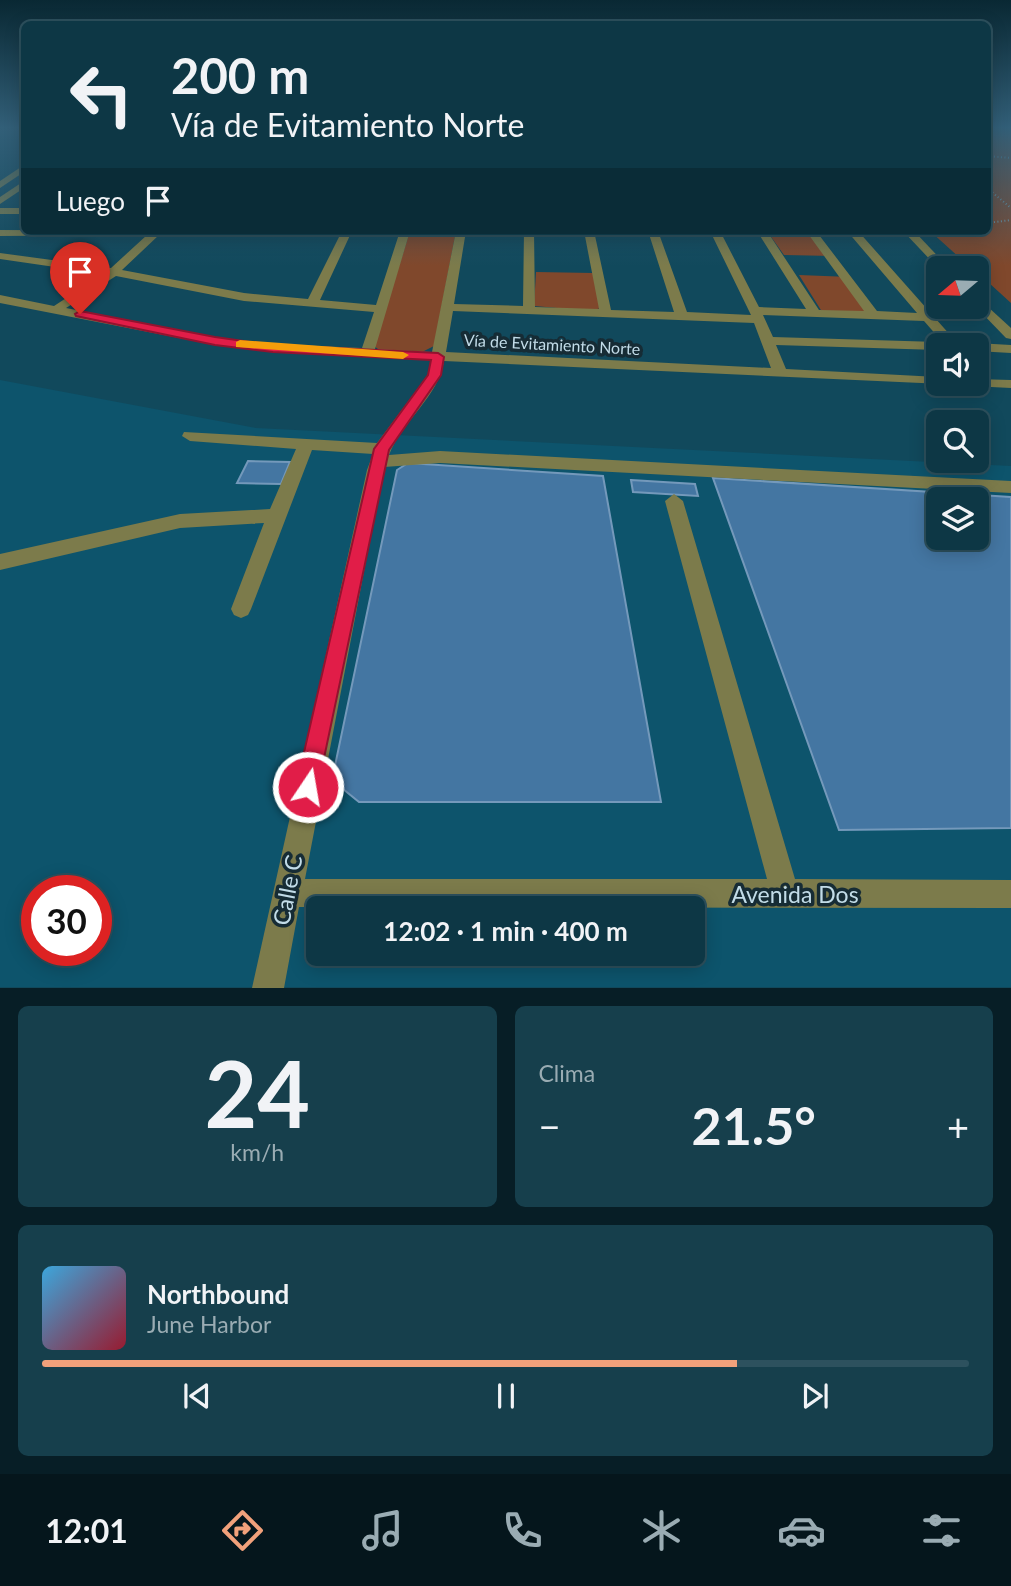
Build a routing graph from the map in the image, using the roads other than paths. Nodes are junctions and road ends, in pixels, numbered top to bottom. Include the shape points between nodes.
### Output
1 (18, 173) edge
2 (0, 185) edge
3 (21, 186) edge
4 (0, 201) edge
5 (0, 211) edge
6 (21, 211) edge
7 (0, 233) edge
8 (21, 233) edge
9 (152, 235) edge
10 (345, 235) edge
11 (404, 235) edge
12 (460, 235) edge
13 (529, 235) edge
14 (590, 235) edge
15 (654, 235) edge
16 (717, 235) edge
17 (765, 235) edge
18 (814, 235) edge
19 (856, 235) edge
20 (912, 235) edge
21 (0, 256) edge
22 (932, 256) edge
23 (114, 272) junction
24 (0, 299) edge
25 (312, 304) junction
26 (448, 307) junction
27 (57, 309) junction
28 (381, 309) junction
29 (529, 311) junction
30 (815, 313) junction
31 (989, 313) edge
32 (606, 314) junction
33 (756, 315) junction
34 (873, 315) junction
35 (926, 315) edge
36 (682, 317) junction
37 (926, 317) edge
38 (930, 319) edge
39 (942, 333) edge
40 (1011, 335) edge
41 (768, 341) junction
42 (926, 346) edge
43 (989, 348) edge
44 (1011, 349) edge
45 (367, 354) junction
46 (438, 357) junction
47 (780, 373) junction
48 (926, 380) edge
49 (989, 383) edge
50 (1011, 384) edge
51 (190, 436) dead end
52 (306, 443) junction
53 (380, 455) junction
54 (1011, 487) edge
55 (674, 501) dead end
56 (275, 516) junction
57 (0, 562) edge
58 (241, 610) dead end
59 (286, 893) junction
60 (785, 894) junction
61 (1011, 894) edge
62 (268, 988) edge

1 - 2 street
3 - 4 street
5 - 6 street
7 - 8 street
9 - 23 street
10 - 25 street
11 - 28 street
12 - 26 street, Calle C
13 - 29 street
14 - 32 street
15 - 36 street
16 - 33 street
17 - 30 street
18 - 34 street
19 - 35 street
20 - 22 street
21 - 23 street
23 - 25 street via 208,291
23 - 27 street
24 - 27 street, Vía de Evitamiento Norte
25 - 28 street
26 - 29 street
26 - 46 street, Calle C
27 - 45 street, Vía de Evitamiento Norte via 215,341
28 - 45 street
29 - 32 street
30 - 33 street
30 - 34 street
31 - 40 street
32 - 36 street
33 - 36 street
33 - 41 street
34 - 37 street
38 - 39 street
41 - 42 street
41 - 47 street
43 - 44 street
45 - 46 street, Vía de Evitamiento Norte
46 - 47 street, Vía de Evitamiento Norte
46 - 53 street, Calle C via 435,375
47 - 48 street, Vía de Evitamiento Norte
49 - 50 street
51 - 52 street
52 - 53 street
52 - 56 street
53 - 54 street
53 - 59 street, Calle C
55 - 60 street
56 - 57 street via 180,520
56 - 58 street
59 - 60 street, Avenida Dos
59 - 62 street, Calle C
60 - 61 street, Avenida Dos

